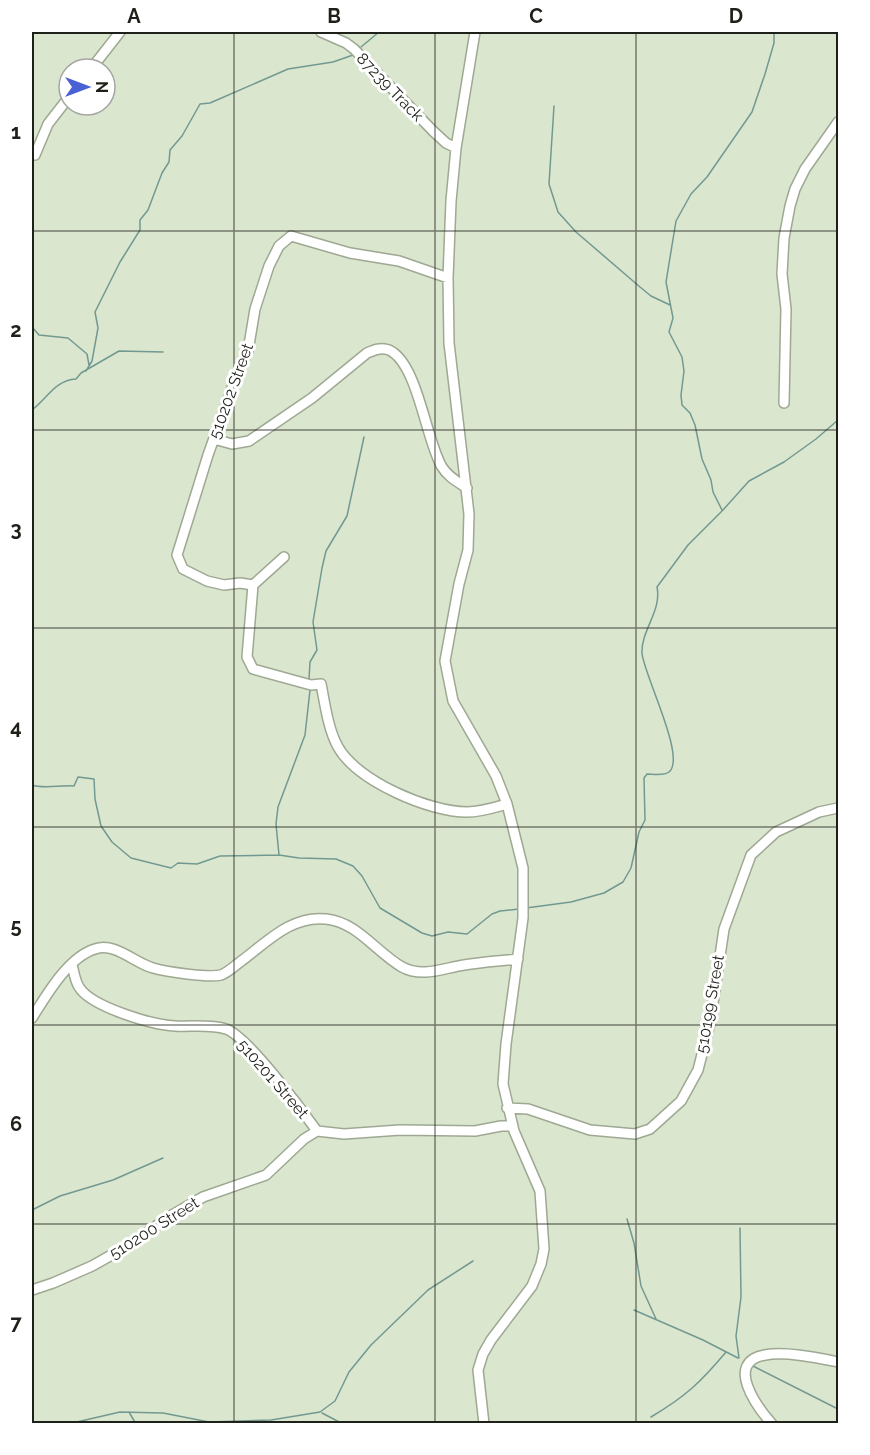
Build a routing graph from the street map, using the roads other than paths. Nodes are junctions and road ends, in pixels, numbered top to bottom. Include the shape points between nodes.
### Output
1 (120, 32) edge
2 (321, 32) edge
3 (475, 32) edge
4 (100, 57) edge
5 (57, 112) edge
6 (838, 122) edge
7 (456, 148) junction
8 (34, 155) dead end
9 (448, 278) junction
10 (784, 403) dead end
11 (214, 439) junction
12 (467, 488) junction
13 (284, 557) dead end
14 (253, 585) junction
15 (507, 804) junction
16 (838, 808) edge
17 (518, 959) junction
18 (72, 965) junction
19 (32, 1018) edge
20 (507, 1108) junction
21 (513, 1126) junction
22 (317, 1131) junction
23 (32, 1290) edge
24 (838, 1362) edge
25 (484, 1424) edge
26 (772, 1424) edge

1 - 4 street
2 - 7 street, 87239 Track via 346,43 433,131
3 - 7 street
5 - 8 street
6 - 10 street via 805,169 789,206 782,274 786,309
7 - 9 street
9 - 11 street, 510202 Street via 399,261 350,253 291,236 279,246 269,266 255,309 248,351
9 - 12 street via 449,343
11 - 12 street via 231,444 249,441 312,398 367,353 386,349 404,366 413,384 436,457 444,470
11 - 14 street, 510202 Street via 177,555 183,568 207,581
12 - 15 street via 468,550 445,661 453,701 496,776
13 - 14 street
14 - 15 street via 247,657 253,669 311,685 321,684 338,747 357,767 409,799 442,808 488,811
15 - 17 street via 523,868
16 - 20 street, 510199 Street via 819,812 776,832 751,855 724,929 710,1023 698,1070 681,1101 650,1129 635,1134 590,1130 528,1109
17 - 18 street via 418,972 403,967 343,924 306,918 290,925 221,975 152,968 110,948 95,949
17 - 20 street via 503,1084
18 - 19 street via 59,975
18 - 22 street, 510201 Street via 79,988 89,997 141,1021 227,1029 282,1085
20 - 21 street
21 - 22 street via 475,1131
21 - 25 street via 540,1191 544,1249 532,1286 483,1354 478,1370
22 - 23 street, 510200 Street via 266,1175 203,1197 92,1266
24 - 26 street via 783,1355 750,1360 745,1380

